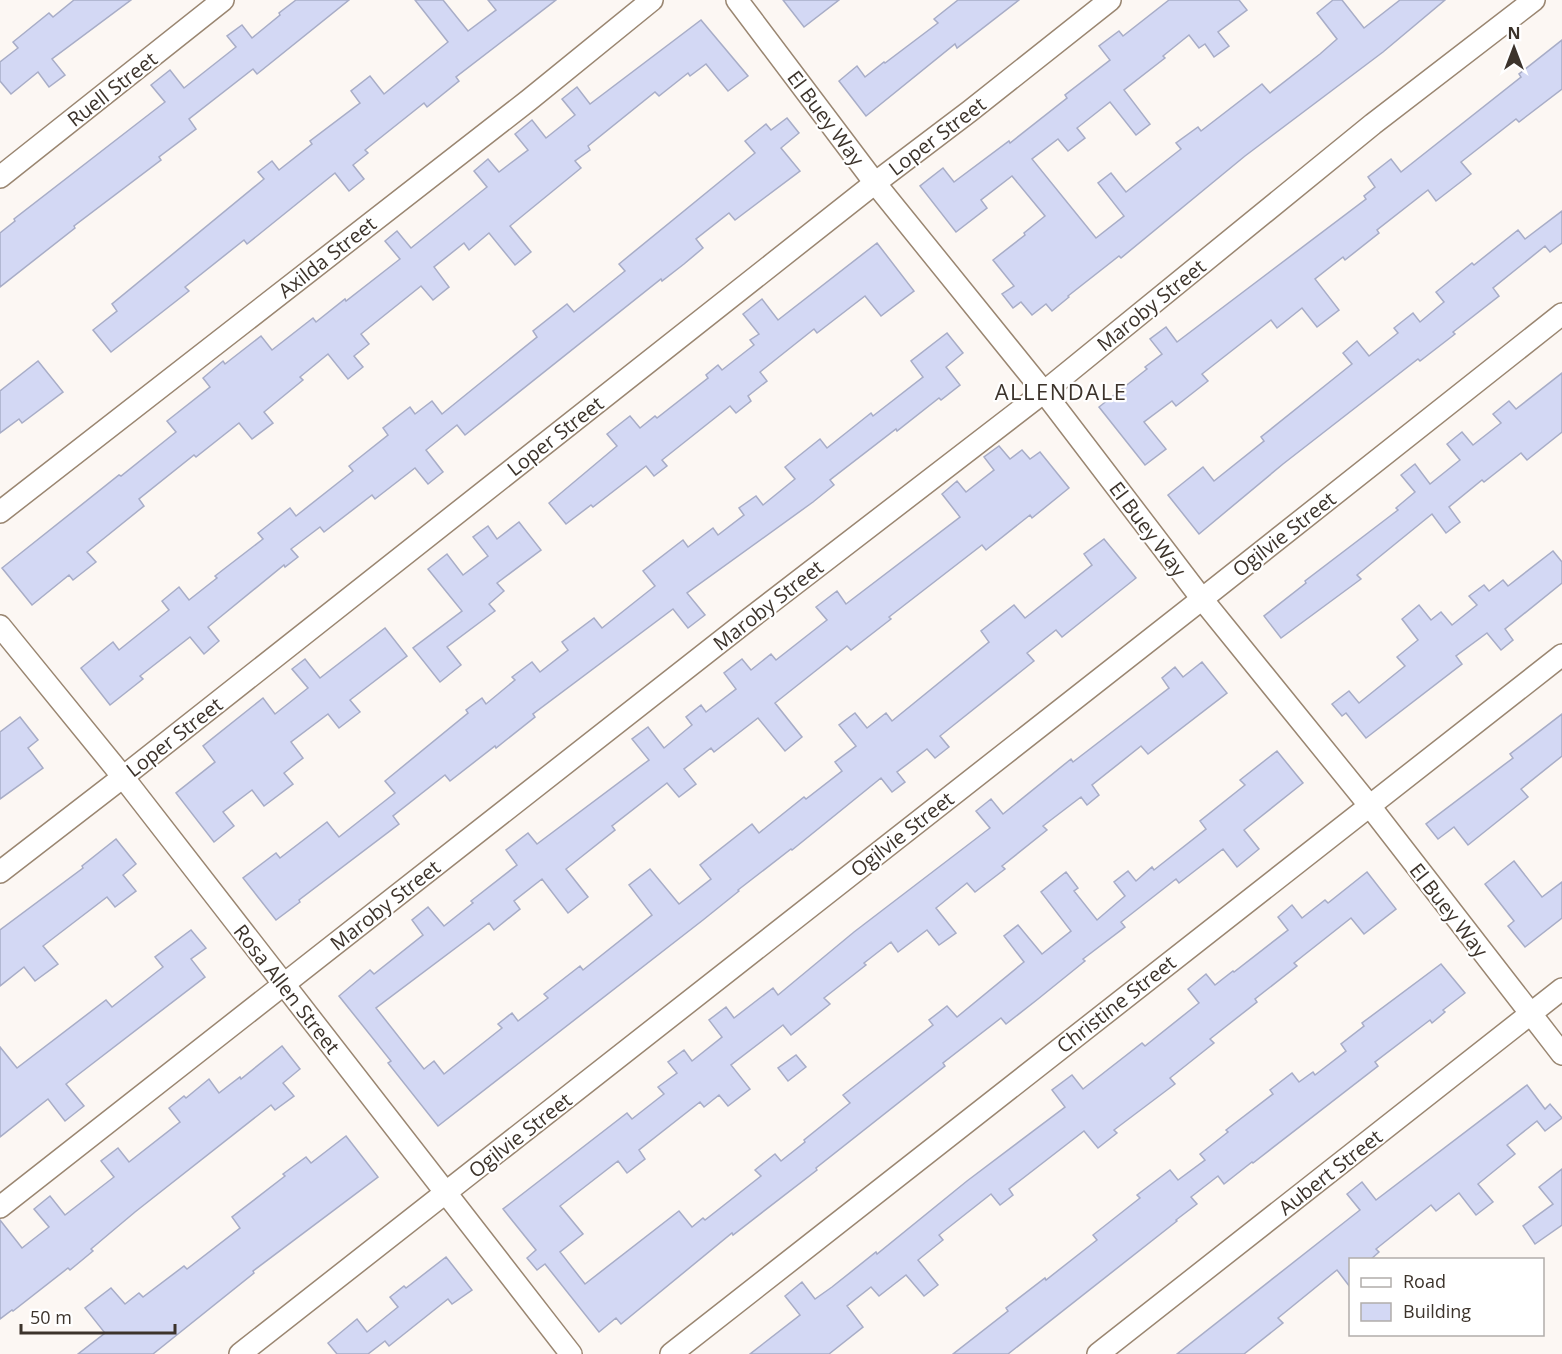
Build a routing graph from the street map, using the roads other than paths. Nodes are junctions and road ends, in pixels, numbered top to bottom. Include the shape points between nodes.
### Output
1 (223, 0) edge
2 (651, 0) edge
3 (737, 0) edge
4 (1110, 0) edge
5 (1534, 0) edge
6 (0, 177) edge
7 (875, 183) junction
8 (1562, 314) edge
9 (1044, 392) junction
10 (0, 512) edge
11 (1202, 599) junction
12 (0, 626) edge
13 (1562, 655) edge
14 (123, 777) junction
15 (1369, 805) junction
16 (0, 873) edge
17 (283, 985) junction
18 (1562, 989) edge
19 (1530, 1014) junction
20 (1562, 1054) edge
21 (447, 1192) junction
22 (0, 1207) edge
23 (240, 1354) edge
24 (571, 1354) edge
25 (671, 1354) edge
26 (1098, 1354) edge

1 - 6 street, Ruell Street
2 - 10 street, Axilda Street via 529,100
3 - 7 street, El Buey Way
4 - 7 street, Loper Street
5 - 9 street, Maroby Street via 1373,124
7 - 9 street, El Buey Way
7 - 14 street, Loper Street
8 - 11 street, Ogilvie Street
9 - 11 street, El Buey Way
9 - 17 street, Maroby Street
11 - 15 street, El Buey Way
11 - 21 street, Ogilvie Street
12 - 14 street, Rosa Allen Street
13 - 15 street, Christine Street
14 - 16 street, Loper Street
14 - 17 street, Rosa Allen Street
15 - 19 street, El Buey Way
15 - 25 street, Christine Street
17 - 21 street, Rosa Allen Street
17 - 22 street, Maroby Street
18 - 19 street, Aubert Street
19 - 20 street, El Buey Way
19 - 26 street, Aubert Street
21 - 23 street, Ogilvie Street
21 - 24 street, Rosa Allen Street

